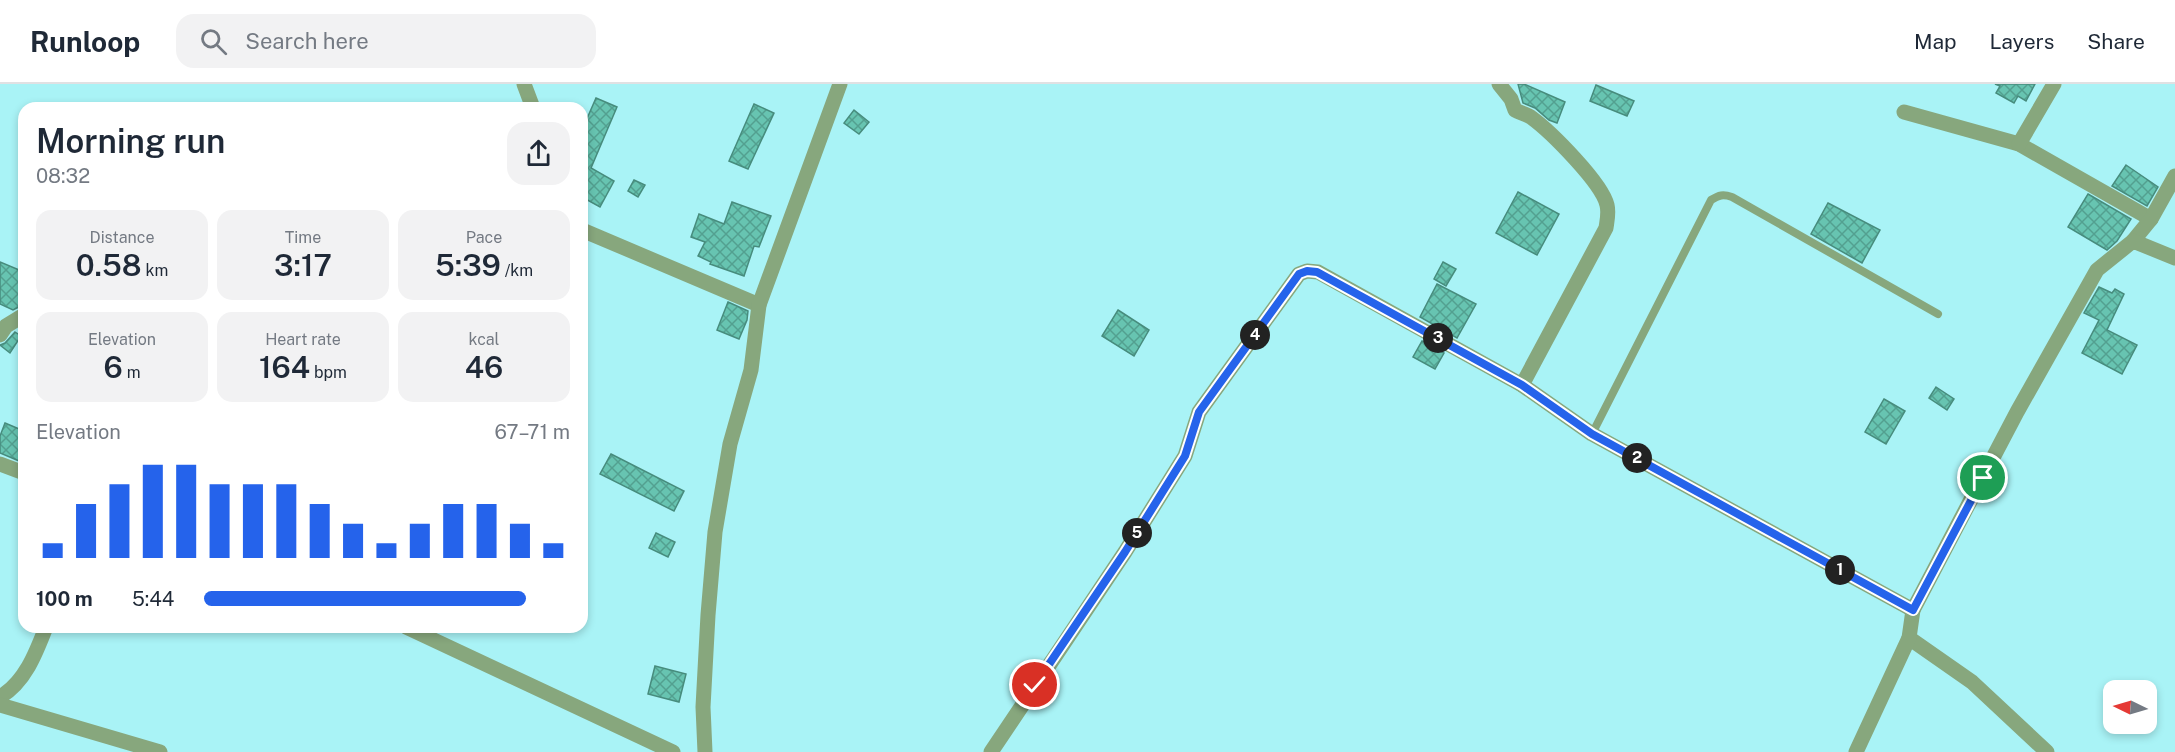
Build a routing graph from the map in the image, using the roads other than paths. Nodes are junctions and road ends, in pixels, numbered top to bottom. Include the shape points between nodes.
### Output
1 (524, 84) edge
2 (840, 84) edge
3 (1499, 84) edge
4 (2054, 84) edge
5 (531, 102) edge
6 (1904, 112) dead end
7 (2019, 144) junction
8 (2175, 176) edge
9 (2151, 219) junction
10 (588, 233) edge
11 (2133, 241) junction
12 (2175, 258) edge
13 (759, 305) junction
14 (1938, 314) dead end
15 (18, 319) edge
16 (0, 335) edge
17 (1522, 385) junction
18 (1592, 434) junction
19 (0, 464) edge
20 (18, 471) edge
21 (1913, 610) junction
22 (44, 633) edge
23 (419, 633) edge
24 (1910, 638) junction
25 (0, 697) edge
26 (0, 705) edge
27 (160, 752) edge
28 (674, 752) edge
29 (705, 752) edge
30 (990, 752) edge
31 (1856, 752) edge
32 (2046, 752) edge

1 - 5 street
2 - 13 street
3 - 17 street via 1515,110 1531,117 1599,188 1608,215 1606,228
4 - 7 street
6 - 7 street
7 - 9 street
8 - 9 street
9 - 11 street
10 - 13 street
11 - 12 street
11 - 21 street via 2097,270
13 - 29 street via 751,370 730,444 715,532 703,707
14 - 18 lane via 1732,197 1718,195 1711,200
15 - 16 street
17 - 18 street
17 - 30 street via 1317,272 1299,274 1199,412 1185,456
18 - 21 street
19 - 20 street
21 - 24 street
22 - 25 street via 22,678
23 - 28 street
24 - 31 street
24 - 32 street via 1979,688
26 - 27 street

